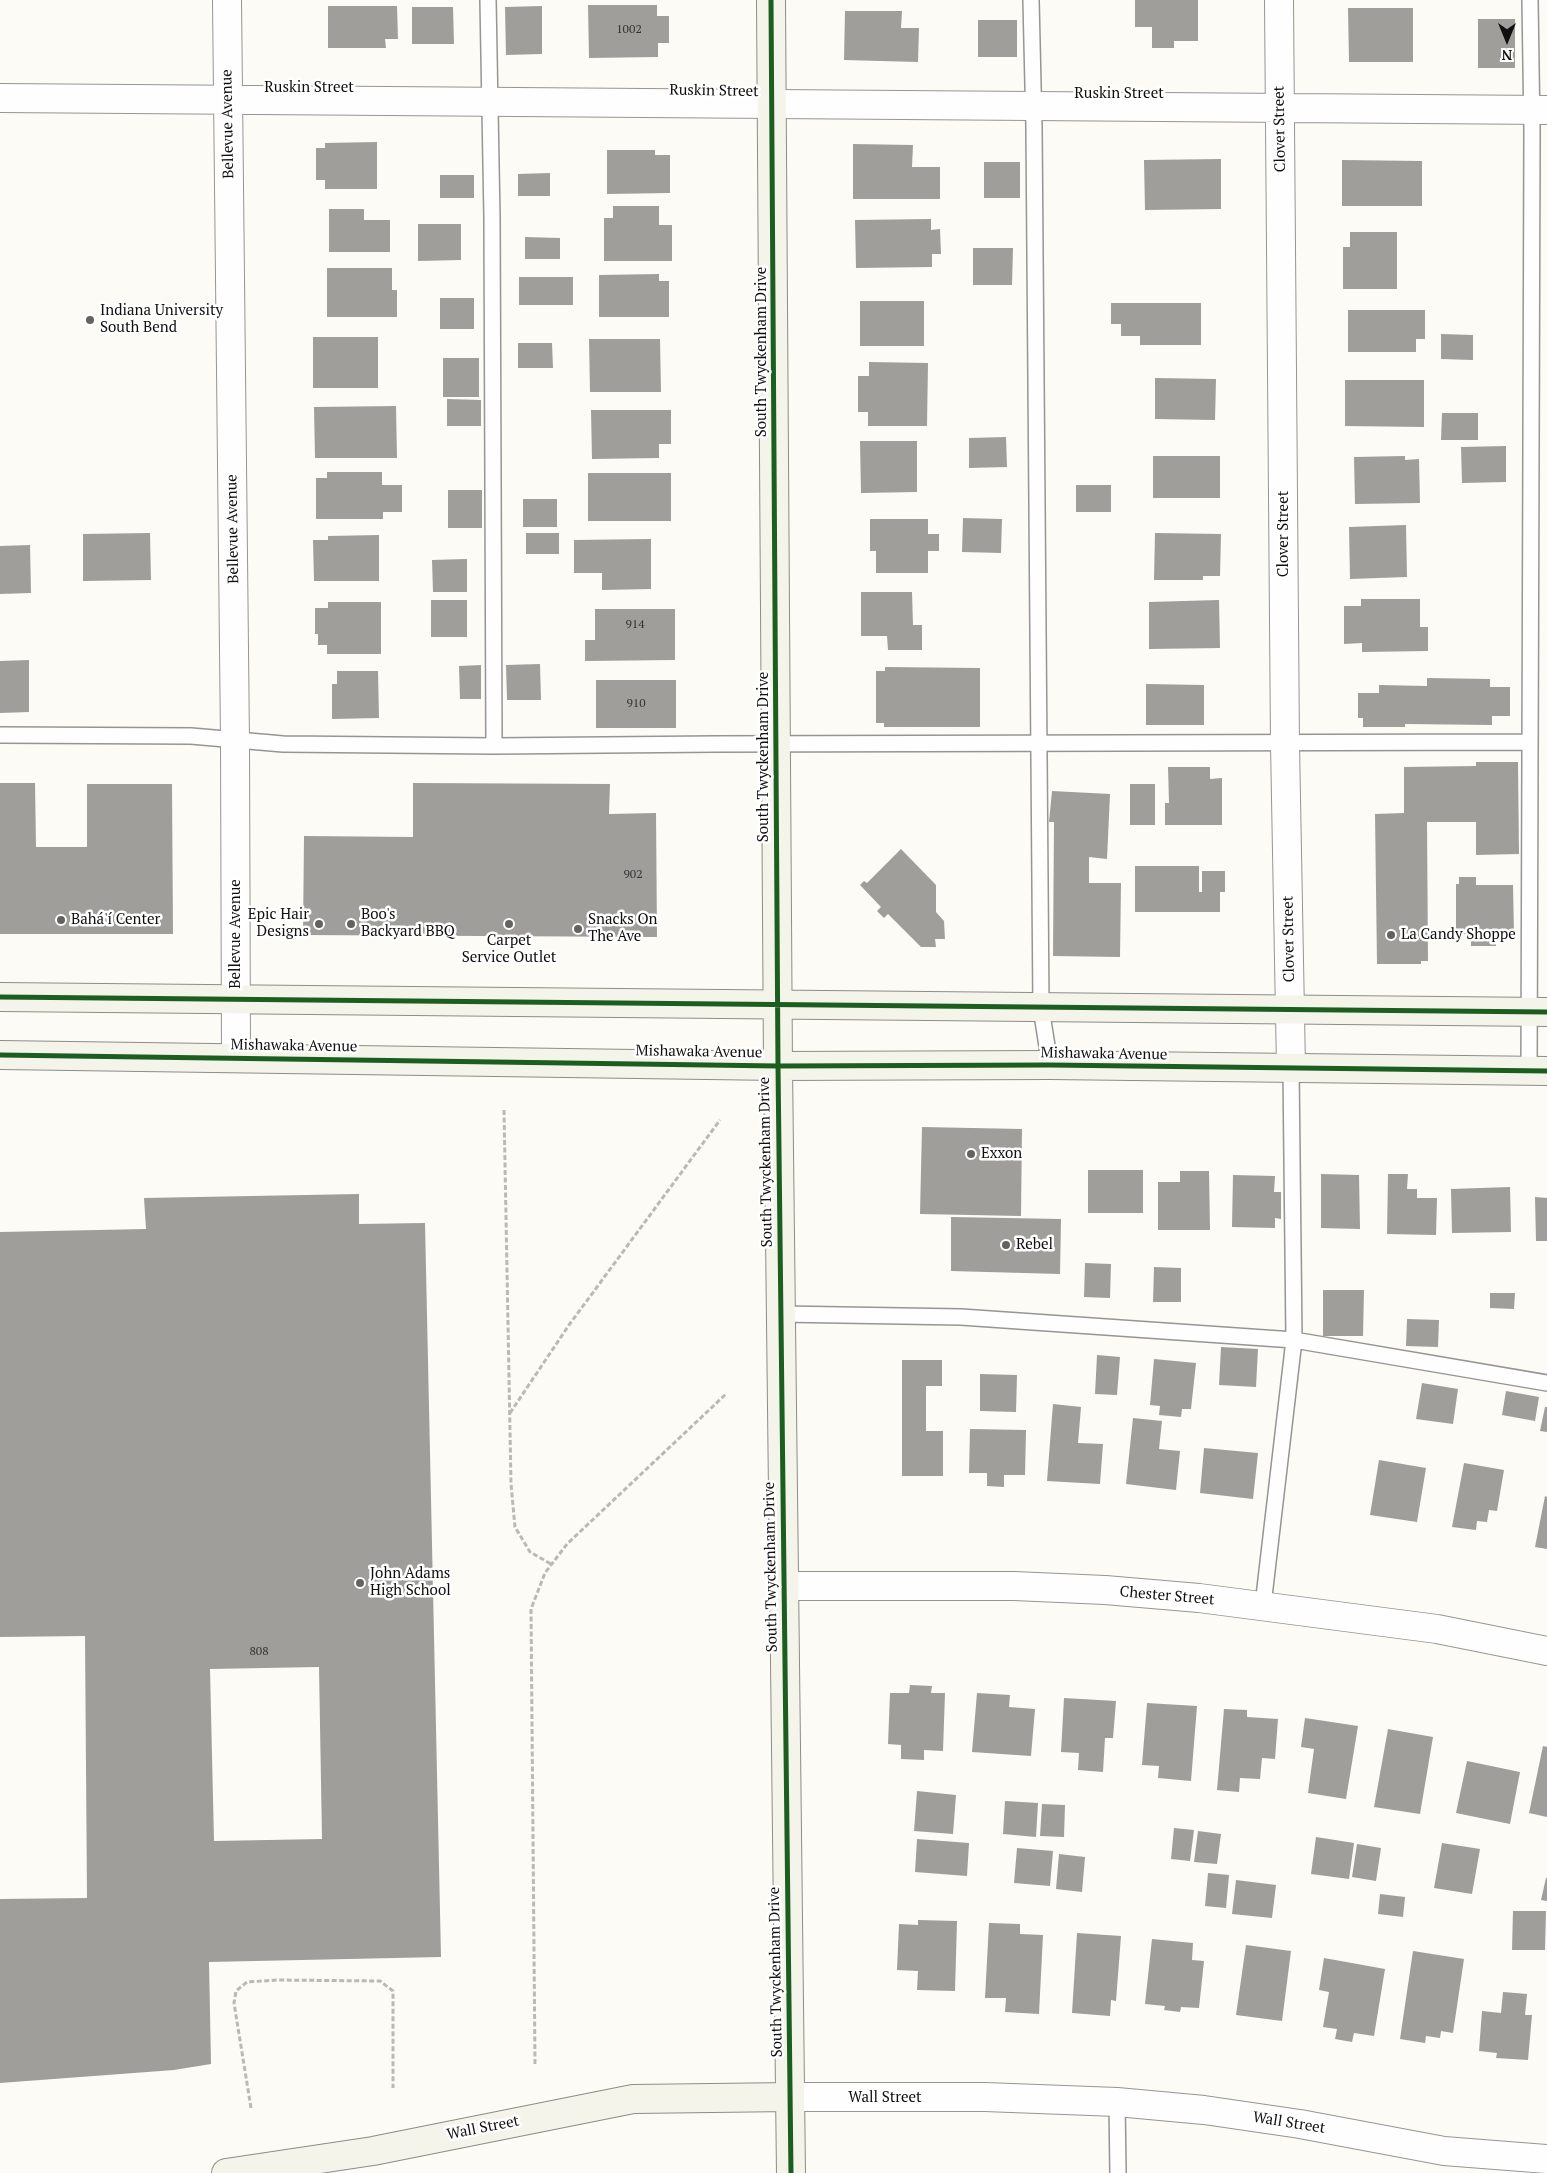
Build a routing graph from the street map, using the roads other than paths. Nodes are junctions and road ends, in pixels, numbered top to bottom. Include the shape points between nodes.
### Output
1 (227, 0) edge
2 (488, 0) edge
3 (771, 0) edge
4 (1031, 0) edge
5 (1279, 0) edge
6 (1530, 0) edge
7 (0, 98) edge
8 (228, 100) junction
9 (490, 102) junction
10 (772, 104) junction
11 (1034, 106) junction
12 (1281, 108) junction
13 (1539, 110) edge
14 (0, 735) edge
15 (235, 741) junction
16 (1530, 742) junction
17 (1039, 743) junction
18 (1285, 744) junction
19 (777, 745) junction
20 (494, 746) junction
21 (0, 997) edge
22 (236, 999) junction
23 (777, 1005) junction
24 (1041, 1008) junction
25 (1291, 1010) junction
26 (1538, 1012) edge
27 (0, 1055) edge
28 (236, 1057) junction
29 (1050, 1065) junction
30 (778, 1066) junction
31 (1292, 1068) junction
32 (1538, 1071) edge
33 (780, 1314) junction
34 (1294, 1340) junction
35 (1547, 1383) edge
36 (784, 1586) junction
37 (1263, 1605) junction
38 (1547, 1650) edge
39 (790, 2097) junction
40 (1117, 2102) junction
41 (1547, 2159) edge
42 (226, 2173) edge
43 (791, 2173) edge
44 (1118, 2173) edge

1 - 8 street, Bellevue Avenue
2 - 9 lane
3 - 10 main road, South Twyckenham Drive
4 - 11 lane
5 - 12 street, Clover Street
6 - 13 lane
7 - 8 street, Ruskin Street
8 - 9 street, Ruskin Street
8 - 15 street, Bellevue Avenue
9 - 10 street, Ruskin Street
9 - 20 lane
10 - 11 street, Ruskin Street
10 - 19 main road, South Twyckenham Drive
11 - 12 street, Ruskin Street
11 - 17 lane
12 - 13 street, Ruskin Street
12 - 18 street, Clover Street
13 - 16 lane
14 - 15 lane via 191,736
15 - 20 lane
15 - 22 street, Bellevue Avenue
16 - 18 lane
16 - 26 lane
17 - 18 lane
17 - 19 lane
17 - 24 lane
18 - 25 street, Clover Street
19 - 20 lane
19 - 23 main road, South Twyckenham Drive
21 - 22 main road
22 - 23 main road
22 - 28 street, Bellevue Avenue
23 - 24 main road
23 - 30 main road, South Twyckenham Drive
24 - 25 main road
24 - 29 lane
25 - 26 main road
25 - 31 street, Clover Street
26 - 32 lane
27 - 28 main road, Mishawaka Avenue
28 - 30 main road, Mishawaka Avenue
29 - 30 main road, Mishawaka Avenue
29 - 31 main road, Mishawaka Avenue
30 - 33 main road, South Twyckenham Drive
31 - 32 main road, Mishawaka Avenue
31 - 34 lane
33 - 34 lane via 961,1317
33 - 36 main road, South Twyckenham Drive
34 - 35 lane
34 - 37 lane
36 - 37 street, Chester Street via 1041,1588
36 - 39 main road, South Twyckenham Drive
37 - 38 street, Chester Street via 1437,1629
39 - 40 street, Wall Street via 985,2097
39 - 42 main road, Wall Street via 633,2099 373,2151
39 - 43 main road, South Twyckenham Drive
40 - 41 street, Wall Street via 1300,2124 1444,2151
40 - 44 lane

